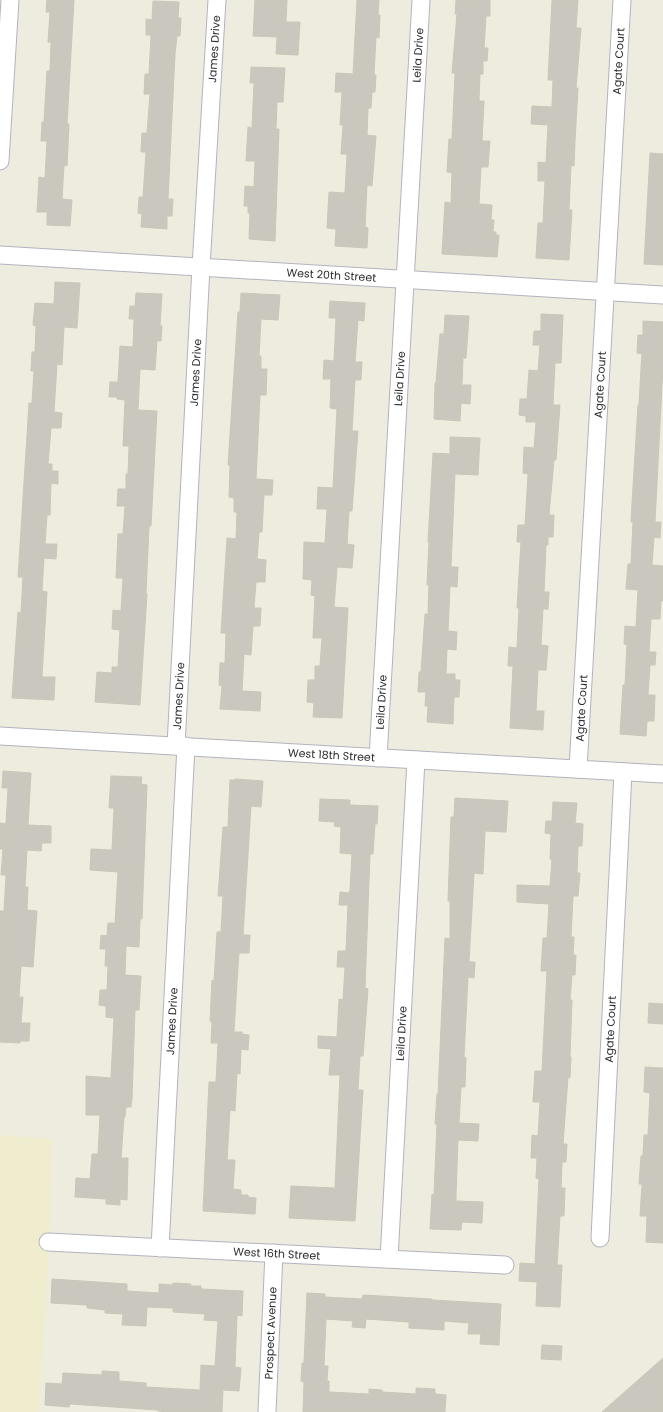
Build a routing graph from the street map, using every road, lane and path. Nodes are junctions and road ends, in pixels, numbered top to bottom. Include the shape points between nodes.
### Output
1 (10, 0) edge
2 (217, 0) edge
3 (421, 0) edge
4 (622, 0) edge
5 (0, 161) edge
6 (0, 255) edge
7 (201, 267) junction
8 (405, 279) junction
9 (605, 291) junction
10 (663, 295) edge
11 (0, 736) edge
12 (181, 746) junction
13 (378, 758) junction
14 (416, 760) junction
15 (578, 769) junction
16 (624, 772) junction
17 (663, 774) edge
18 (600, 1238) dead end
19 (48, 1242) dead end
20 (160, 1248) junction
21 (274, 1253) junction
22 (389, 1259) junction
23 (505, 1265) dead end
24 (267, 1412) edge

1 - 5 street
2 - 7 street, James Drive
3 - 8 street, Leila Drive
4 - 9 street, Agate Court
6 - 7 street, West 20th Street
7 - 8 street, West 20th Street
7 - 12 street, James Drive
8 - 9 street, West 20th Street
8 - 13 street, Leila Drive
9 - 10 street, West 20th Street
9 - 15 street, Agate Court
11 - 12 street, West 18th Street
12 - 13 street, West 18th Street
12 - 20 street, James Drive
13 - 14 street, West 18th Street
14 - 15 street, West 18th Street
14 - 22 street, Leila Drive
15 - 16 street, West 18th Street
16 - 17 street, West 18th Street
16 - 18 street, Agate Court
19 - 20 street, West 16th Street
20 - 21 street, West 16th Street
21 - 22 street, West 16th Street
21 - 24 street, Prospect Avenue
22 - 23 street, West 16th Street

